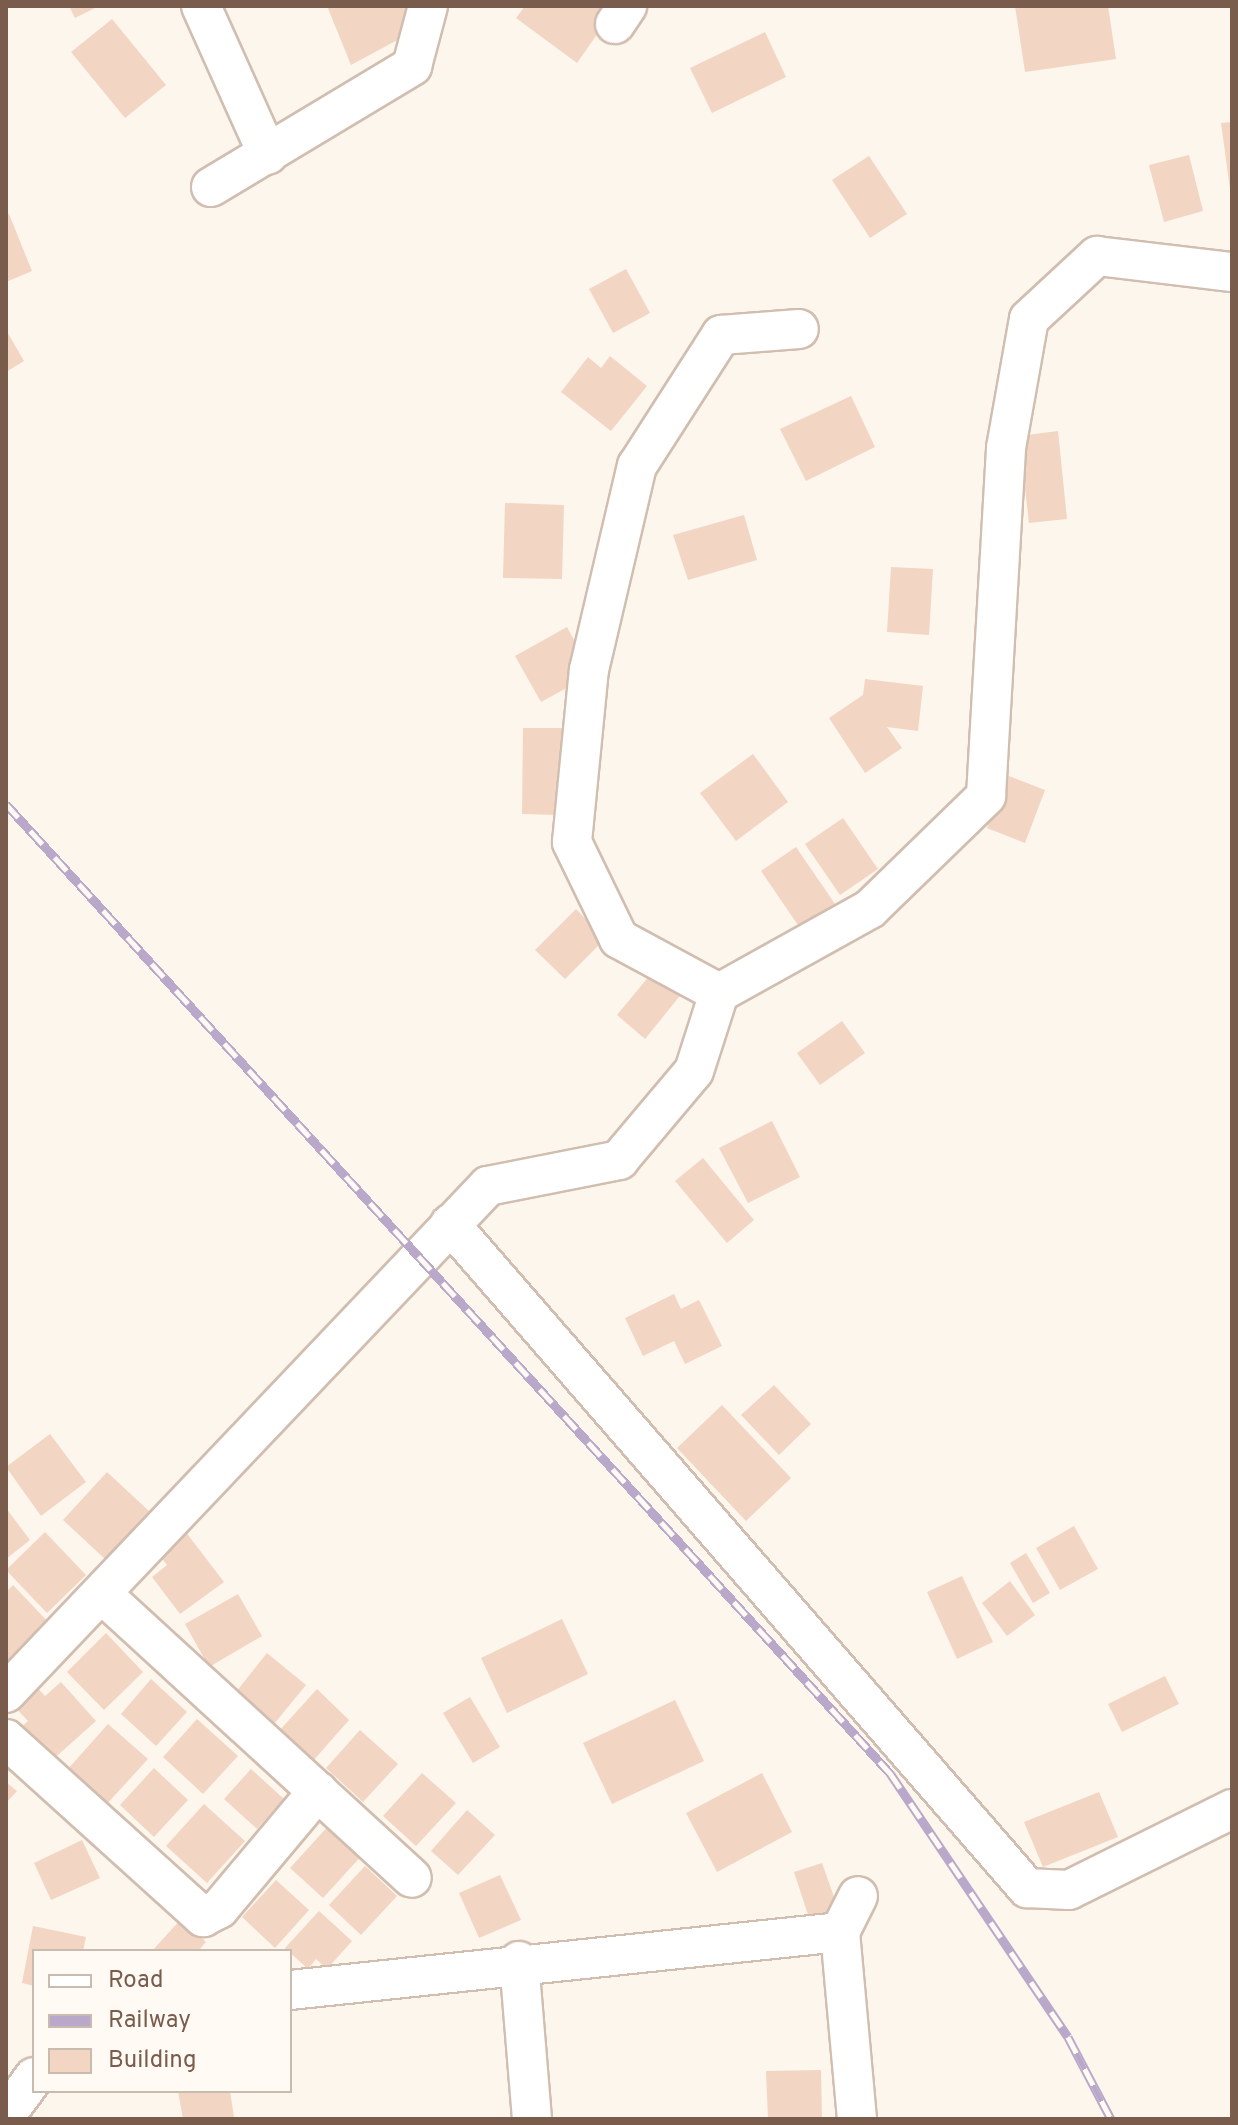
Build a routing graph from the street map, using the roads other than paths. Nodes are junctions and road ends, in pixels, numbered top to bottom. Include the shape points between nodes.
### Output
1 (201, 6) edge
2 (428, 6) edge
3 (268, 155) junction
4 (211, 187) dead end
5 (1232, 272) edge
6 (799, 329) dead end
7 (719, 993) junction
8 (450, 1224) junction
9 (102, 1594) junction
10 (6, 1693) edge
11 (6, 1739) edge
12 (318, 1791) junction
13 (1232, 1809) edge
14 (412, 1878) dead end
15 (858, 1896) dead end
16 (840, 1932) junction
17 (519, 1961) junction
18 (292, 1990) edge
19 (32, 2080) edge
20 (6, 2115) edge
21 (532, 2119) edge
22 (857, 2119) edge

1 - 3 street
2 - 3 street via 412,66
3 - 4 street
5 - 7 street via 1097,256 1029,319 1006,448 986,796 870,909
6 - 7 street via 721,335 637,466 589,670 572,842 619,939
7 - 8 street via 694,1071 619,1160 488,1186
8 - 9 street
8 - 13 street via 1027,1888 1069,1890
9 - 10 street
9 - 12 street
11 - 12 street via 203,1917 219,1909
12 - 14 street
15 - 16 street
16 - 17 street
16 - 22 street
17 - 18 street
17 - 21 street
19 - 20 street

